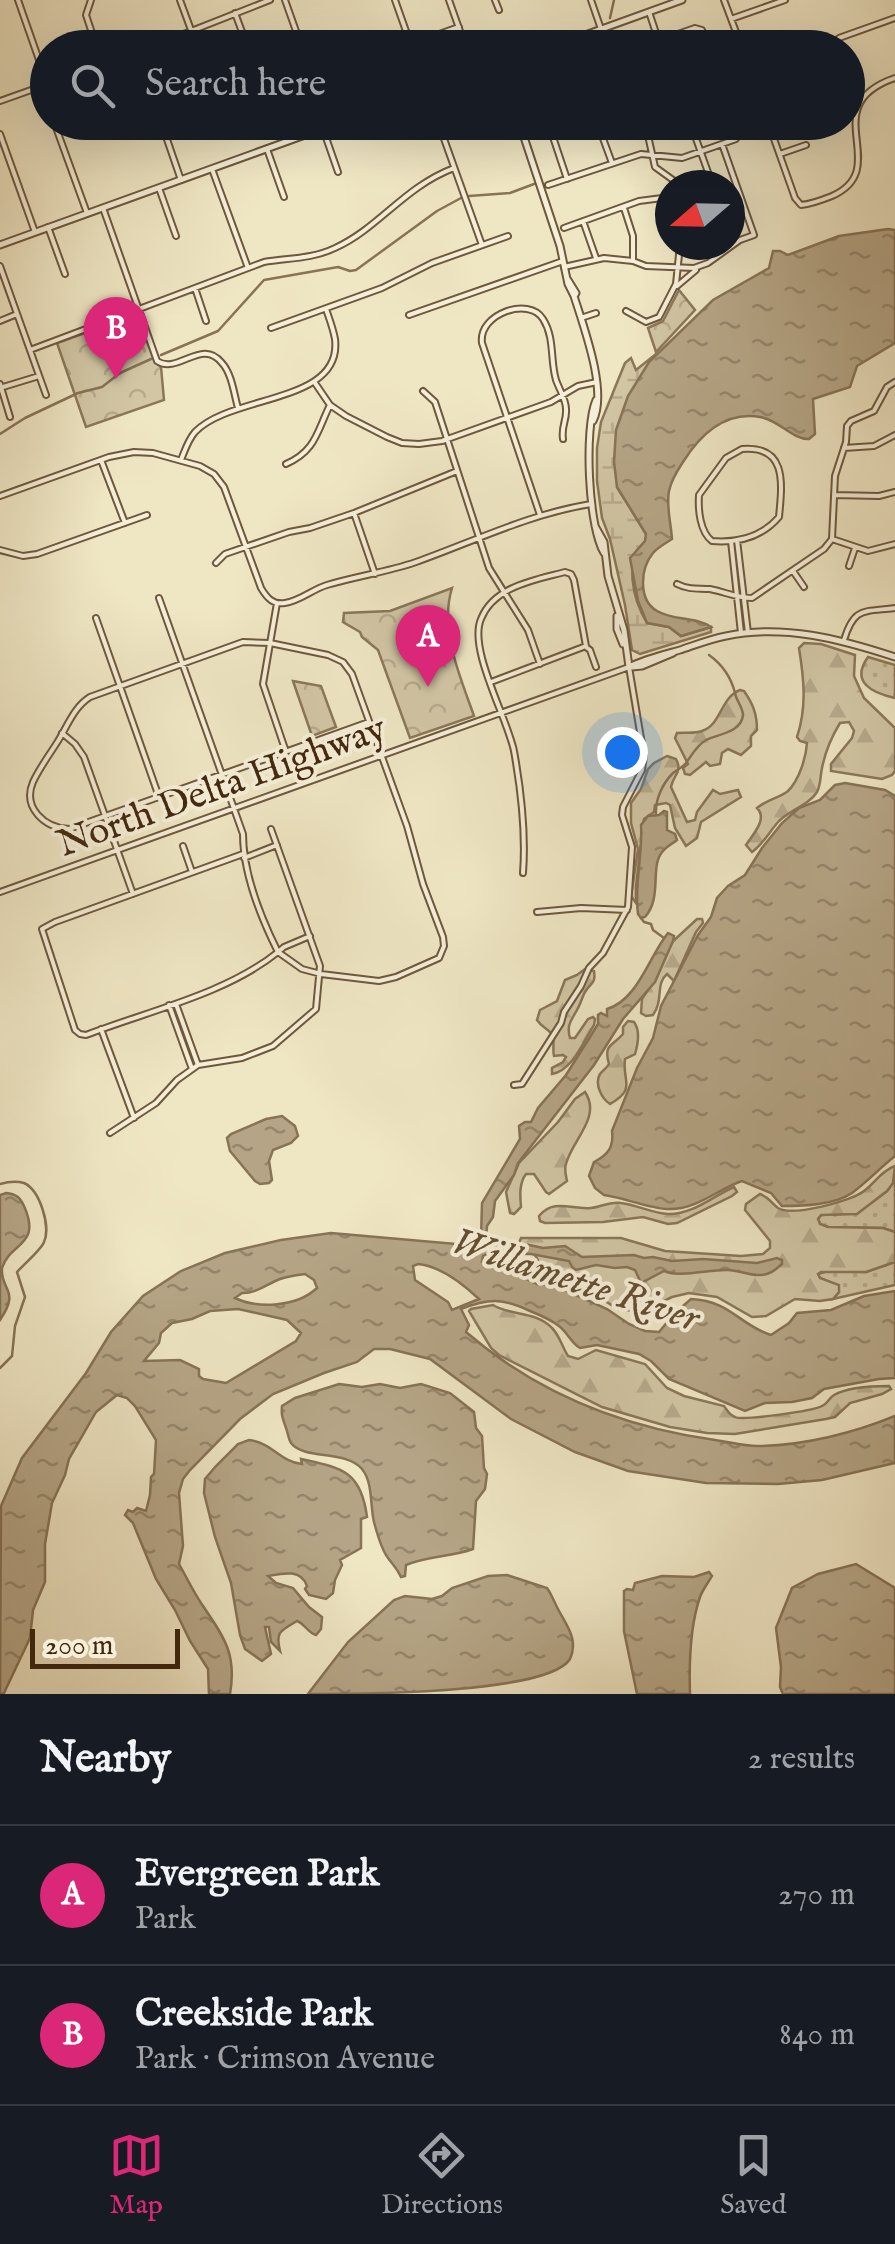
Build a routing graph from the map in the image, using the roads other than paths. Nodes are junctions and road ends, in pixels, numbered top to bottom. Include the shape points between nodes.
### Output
1 (18, 0) edge
2 (91, 0) edge
3 (180, 0) edge
4 (270, 0) edge
5 (286, 0) edge
6 (395, 0) edge
7 (450, 0) edge
8 (495, 0) edge
9 (591, 0) edge
10 (682, 0) edge
11 (724, 0) edge
12 (785, 0) edge
13 (498, 10) dead end
14 (649, 12) junction
15 (235, 13) junction
16 (895, 18) edge
17 (732, 19) junction
18 (459, 27) junction
19 (601, 29) joint
20 (91, 30) edge
21 (191, 30) joint
22 (241, 30) edge
23 (296, 30) edge
24 (405, 30) edge
25 (451, 30) edge
26 (460, 30) edge
27 (655, 30) edge
28 (736, 30) edge
29 (861, 30) edge
30 (30, 33) edge
31 (895, 78) edge
32 (30, 90) edge
33 (0, 100) edge
34 (865, 100) edge
35 (0, 134) edge
36 (61, 140) edge
37 (167, 140) edge
38 (291, 140) edge
39 (327, 140) edge
40 (444, 140) edge
41 (525, 140) edge
42 (554, 140) edge
43 (604, 140) edge
44 (648, 140) edge
45 (697, 140) edge
46 (729, 140) edge
47 (775, 140) edge
48 (860, 140) edge
49 (288, 141) joint
50 (722, 144) junction
51 (806, 145) dead end
52 (268, 149) junction
53 (701, 152) junction
54 (652, 154) junction
55 (780, 154) junction
56 (612, 163) junction
57 (454, 168) junction
58 (212, 169) junction
59 (658, 170) edge
60 (707, 170) edge
61 (731, 170) edge
62 (338, 172) dead end
63 (567, 178) junction
64 (181, 180) junction
65 (548, 185) dead end
66 (159, 188) junction
67 (284, 197) dead end
68 (655, 198) edge
69 (623, 206) junction
70 (103, 208) junction
71 (745, 209) edge
72 (87, 213) junction
73 (583, 221) junction
74 (48, 228) junction
75 (564, 228) dead end
76 (35, 232) junction
77 (176, 236) dead end
78 (508, 236) dead end
79 (745, 239) edge
80 (0, 245) edge
81 (482, 245) junction
82 (596, 258) junction
83 (679, 260) edge
84 (710, 260) edge
85 (632, 261) junction
86 (563, 264) junction
87 (0, 266) edge
88 (700, 267) junction
89 (248, 268) junction
90 (678, 269) junction
91 (65, 274) dead end
92 (194, 288) junction
93 (674, 290) junction
94 (326, 308) junction
95 (139, 310) junction
96 (626, 311) dead end
97 (596, 313) dead end
98 (17, 314) junction
99 (409, 315) dead end
100 (581, 318) junction
101 (206, 320) dead end
102 (0, 321) edge
103 (271, 328) dead end
104 (30, 350) junction
105 (39, 376) junction
106 (596, 382) junction
107 (895, 382) edge
108 (315, 383) junction
109 (1, 386) edge
110 (423, 391) dead end
111 (46, 395) dead end
112 (562, 396) junction
113 (330, 405) junction
114 (238, 408) junction
115 (10, 417) dead end
116 (508, 417) junction
117 (895, 434) edge
118 (448, 439) junction
119 (563, 440) dead end
120 (844, 448) junction
121 (101, 460) junction
122 (181, 460) junction
123 (286, 464) dead end
124 (458, 471) junction
125 (895, 492) edge
126 (834, 494) junction
127 (0, 496) edge
128 (591, 504) junction
129 (354, 514) junction
130 (540, 515) junction
131 (147, 516) dead end
132 (124, 524) junction
133 (479, 537) junction
134 (734, 540) junction
135 (832, 540) junction
136 (895, 544) edge
137 (246, 547) junction
138 (855, 548) junction
139 (0, 550) edge
140 (216, 564) dead end
141 (848, 566) dead end
142 (792, 572) junction
143 (375, 574) junction
144 (677, 584) dead end
145 (804, 587) dead end
146 (504, 594) junction
147 (738, 596) junction
148 (158, 598) dead end
149 (744, 598) junction
150 (277, 603) junction
151 (895, 608) edge
152 (96, 618) dead end
153 (744, 633) junction
154 (844, 640) junction
155 (270, 643) junction
156 (586, 647) junction
157 (895, 657) edge
158 (182, 664) junction
159 (540, 664) junction
160 (596, 666) dead end
161 (628, 668) junction
162 (491, 682) junction
163 (120, 686) junction
164 (502, 713) junction
165 (369, 722) junction
166 (62, 734) junction
167 (286, 752) junction
168 (382, 757) junction
169 (222, 776) junction
170 (159, 797) junction
171 (235, 809) junction
172 (105, 817) junction
173 (272, 830) dead end
174 (277, 845) junction
175 (183, 846) dead end
176 (116, 851) junction
177 (244, 856) junction
178 (192, 872) junction
179 (523, 873) dead end
180 (0, 892) edge
181 (133, 894) junction
182 (627, 910) junction
183 (537, 912) dead end
184 (310, 936) junction
185 (278, 952) junction
186 (321, 974) junction
187 (176, 1002) junction
188 (169, 1005) junction
189 (101, 1029) junction
190 (195, 1067) junction
191 (514, 1085) dead end
192 (134, 1118) junction
193 (110, 1133) dead end

1 - 30 street
2 - 20 street via 86,15
3 - 21 street
4 - 15 street
5 - 23 street
6 - 24 street
7 - 18 street
8 - 13 street
9 - 19 street
10 - 14 street
11 - 17 street
12 - 17 street
14 - 19 street
14 - 27 street
15 - 21 street
15 - 22 street
16 - 29 street
17 - 28 street
18 - 25 street
18 - 26 street
31 - 34 street
32 - 33 street
35 - 76 street
36 - 72 street
37 - 64 street
38 - 49 street
39 - 62 street
40 - 57 street
41 - 86 street
42 - 63 street
43 - 56 street
44 - 54 street
45 - 53 street
46 - 50 street
47 - 55 street
48 - 55 street via 863,166 856,181 809,204 795,198
49 - 52 street
50 - 53 street
50 - 61 street
51 - 55 street
52 - 58 street
52 - 67 street
53 - 54 street via 679,158
53 - 60 street
54 - 56 street
54 - 59 street
56 - 63 street
57 - 81 street
57 - 89 street via 420,184 334,249
58 - 64 street
58 - 89 street
63 - 65 street
64 - 66 street
66 - 70 street
66 - 77 street
68 - 69 street
69 - 73 street
69 - 85 street via 633,236
70 - 72 street
70 - 95 street
71 - 79 street via 754,235
72 - 74 street
73 - 75 street
73 - 82 street
74 - 76 street
74 - 91 street
76 - 80 street
78 - 81 street
81 - 94 street
82 - 85 street
82 - 86 street
83 - 90 street
84 - 88 street
85 - 90 street
86 - 99 street
86 - 100 street
87 - 98 street
88 - 90 street
88 - 93 street
89 - 92 street
90 - 93 street
92 - 95 street
92 - 101 street
93 - 96 street via 652,321
94 - 103 street
94 - 108 street via 336,342
95 - 104 street
95 - 114 street via 159,363 215,356 225,366
97 - 100 street
98 - 102 street
98 - 104 street
100 - 106 street
104 - 105 street
105 - 109 street
105 - 111 street
106 - 112 street
106 - 128 street
107 - 120 street via 874,412 848,423
108 - 113 street
108 - 114 street
109 - 115 street
110 - 118 street via 435,402
112 - 116 street
112 - 116 street via 542,317 526,308 497,316 481,340
112 - 119 street
113 - 118 street via 402,442
113 - 123 street via 312,446
114 - 122 street via 198,429
116 - 118 street
116 - 130 street
117 - 120 street via 874,446
118 - 124 street
120 - 126 street
121 - 122 street via 134,452
121 - 127 street
121 - 132 street
122 - 137 street via 206,468 221,482
124 - 129 street
124 - 133 street
125 - 126 street
126 - 135 street
128 - 130 street
128 - 161 street
129 - 137 street
129 - 143 street
130 - 133 street
131 - 132 street
132 - 139 street via 37,554
133 - 143 street
133 - 146 street
134 - 134 street via 707,538 699,498 728,456 760,449 780,469 780,515 755,536
134 - 147 street
134 - 149 street
135 - 138 street
135 - 142 street
136 - 138 street via 872,552
137 - 140 street
137 - 150 street via 265,596
138 - 141 street
142 - 145 street
142 - 149 street
143 - 150 street
144 - 147 street
146 - 156 street via 571,574
146 - 159 street
146 - 162 street via 478,627
147 - 149 street
147 - 153 street
148 - 158 street
149 - 153 street
150 - 155 street
151 - 154 street via 855,616
152 - 163 street
153 - 154 street, North Delta Highway
153 - 161 street, North Delta Highway
154 - 157 street, North Delta Highway
155 - 158 street via 243,642
155 - 165 street via 343,662
155 - 167 street via 263,684
156 - 159 street
156 - 160 street
158 - 163 street
158 - 169 street
159 - 162 street
161 - 164 street, North Delta Highway
161 - 182 street via 644,756 623,807 632,847
162 - 164 street
163 - 166 street via 85,699
163 - 170 street
164 - 168 street, North Delta Highway
164 - 179 street via 516,762
165 - 167 street
165 - 168 street
166 - 172 street via 84,757
166 - 172 street via 33,782 34,809 64,829
167 - 169 street
168 - 171 street, North Delta Highway
168 - 186 street via 444,946 438,958 396,978
169 - 170 street
169 - 171 street
170 - 172 street
171 - 176 street, North Delta Highway
171 - 177 street
172 - 176 street
173 - 174 street
174 - 177 street
174 - 184 street
175 - 178 street
176 - 180 street, North Delta Highway
176 - 181 street
177 - 178 street
177 - 185 street
178 - 181 street
181 - 189 street via 42,930 75,1030 86,1035
182 - 183 street
182 - 191 street via 522,1084
184 - 185 street
184 - 186 street
185 - 186 street
185 - 187 street via 242,976
186 - 190 street via 316,1009 274,1046
187 - 188 street
187 - 190 street
188 - 189 street
188 - 190 street
189 - 192 street
190 - 192 street
192 - 193 street

